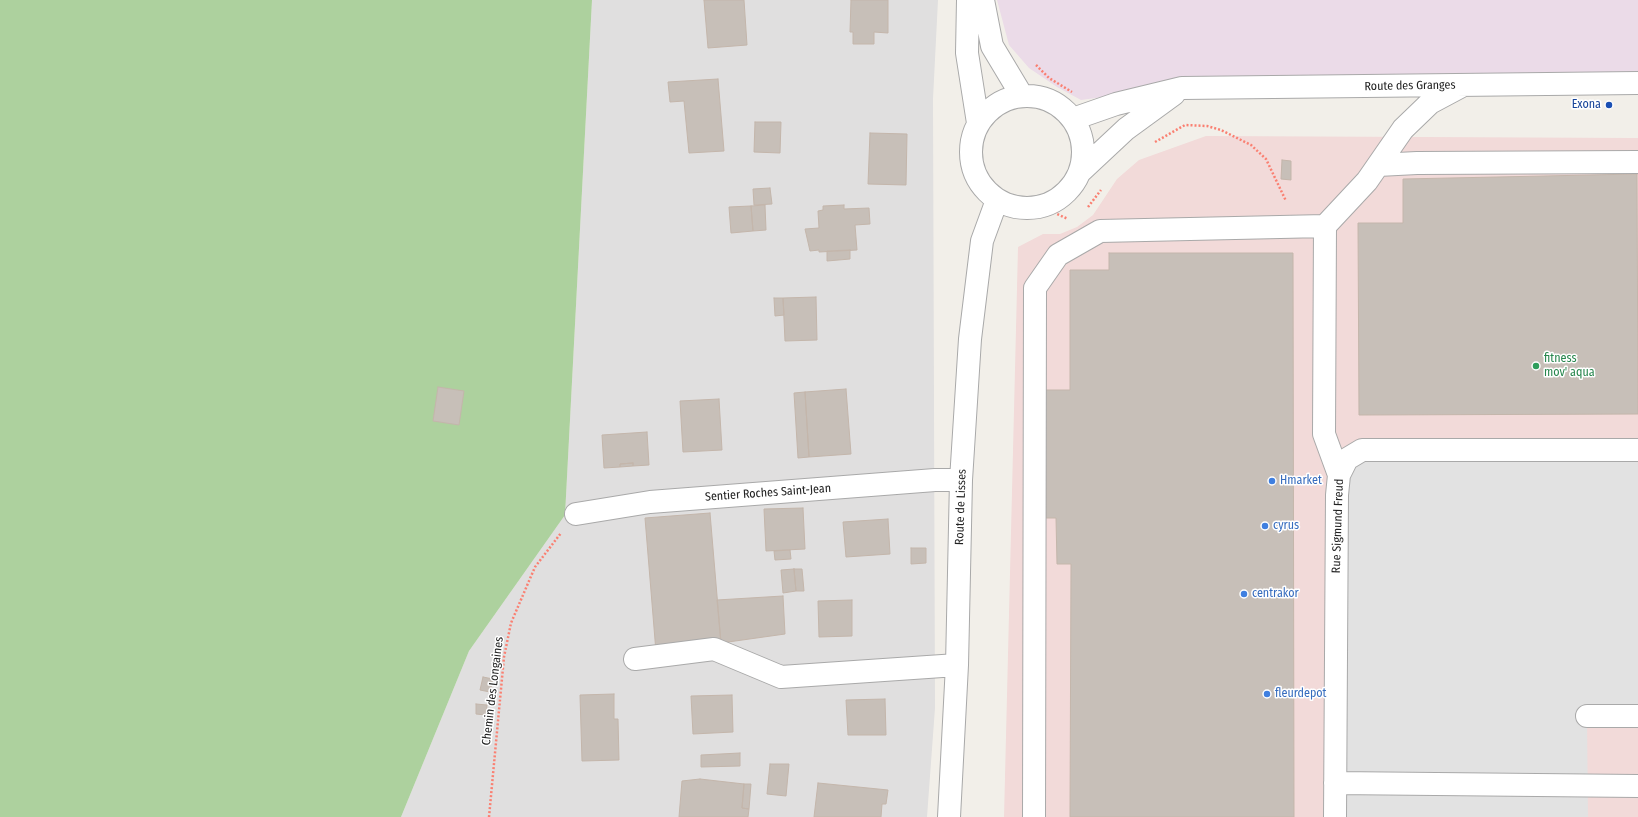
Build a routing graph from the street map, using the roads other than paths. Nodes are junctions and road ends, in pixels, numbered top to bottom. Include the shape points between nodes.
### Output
1 (968, 0) edge
2 (983, 0) edge
3 (1638, 83) edge
4 (1463, 85) junction
5 (1182, 88) junction
6 (1022, 96) junction
7 (1073, 120) junction
8 (978, 123) junction
9 (1638, 162) edge
10 (1378, 165) junction
11 (1080, 172) junction
12 (997, 200) junction
13 (1325, 226) junction
14 (1638, 450) edge
15 (1339, 475) junction
16 (961, 480) junction
17 (576, 514) road end
18 (635, 659) dead end
19 (957, 665) junction
20 (1587, 716) dead end
21 (1638, 716) edge
22 (1335, 783) junction
23 (1638, 786) edge
24 (949, 817) edge
25 (1034, 817) edge
26 (1335, 817) edge

1 - 8 street via 967,53
2 - 6 street via 992,46
3 - 4 street, Route des Granges
4 - 5 street, Route des Granges
4 - 10 street via 1430,103 1403,129
5 - 7 street, Route des Granges via 1116,104
5 - 11 street via 1126,129
6 - 7 street via 1041,98 1059,106
6 - 8 street via 1005,100 990,110
7 - 11 street via 1081,136 1084,154
8 - 12 street via 972,140 971,157 975,174 984,189
9 - 10 street via 1417,162
10 - 13 street
11 - 12 street via 1060,211 1014,208
12 - 16 street, Route de Lisses via 981,249 970,339
13 - 15 street via 1324,434
13 - 25 street via 1100,231 1058,255 1035,288
14 - 15 street, Rue Sigmund Freud via 1362,450 1347,459
15 - 22 street, Rue Sigmund Freud
16 - 17 street, Sentier Roches Saint-Jean via 650,502
16 - 19 street, Route de Lisses
18 - 19 street via 714,649 781,677
19 - 24 street, Route de Lisses
20 - 21 street
22 - 23 street
22 - 26 street, Rue Sigmund Freud

